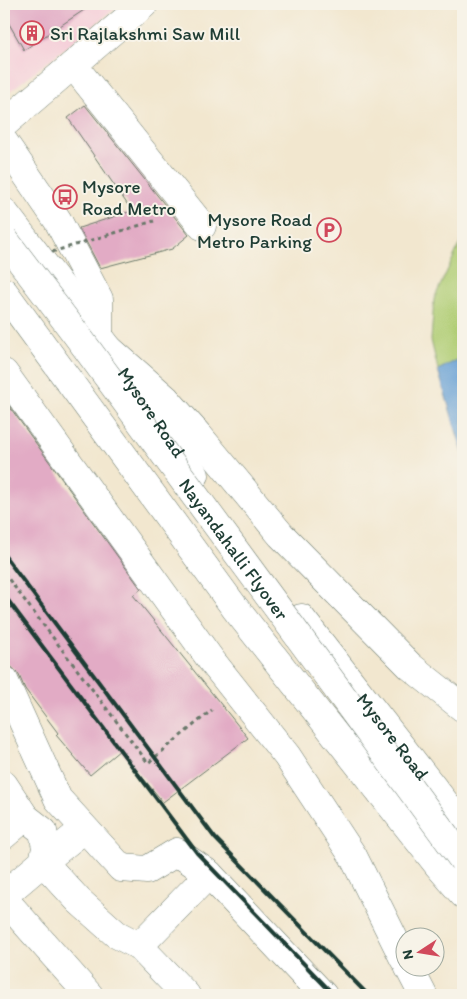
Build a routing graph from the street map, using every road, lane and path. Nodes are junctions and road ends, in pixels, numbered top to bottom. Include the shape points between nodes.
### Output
1 (144, 4) edge
2 (73, 65) junction
3 (4, 124) edge
4 (4, 142) edge
5 (4, 212) edge
6 (154, 221) dead end
7 (202, 226) dead end
8 (4, 239) edge
9 (51, 253) dead end
10 (4, 292) edge
11 (104, 342) junction
12 (4, 373) edge
13 (4, 573) edge
14 (4, 680) edge
15 (463, 708) edge
16 (213, 710) dead end
17 (6, 794) edge
18 (25, 817) junction
19 (463, 826) edge
20 (84, 828) junction
21 (4, 835) edge
22 (463, 860) edge
23 (43, 862) junction
24 (209, 874) junction
25 (463, 894) edge
26 (4, 897) edge
27 (394, 940) edge
28 (139, 946) junction
29 (413, 976) edge
30 (89, 995) edge
31 (186, 995) edge
32 (323, 995) edge
33 (422, 995) edge

1 - 2 main road
2 - 3 main road
2 - 7 main road
4 - 11 main road via 58,221 99,299
5 - 11 main road, Mysore Road
6 - 9 path, bridge
8 - 22 main road, Nayandahalli Flyover, bridge
10 - 25 main road, Nayandahalli Flyover via 235,608
11 - 15 main road via 166,399 281,536 410,666
11 - 19 main road, Mysore Road via 236,535
12 - 27 main road via 211,660 287,756 347,848
13 - 16 path via 148,763
14 - 20 main road via 58,799
17 - 18 main road
18 - 21 main road
18 - 23 main road via 43,831 46,848
20 - 23 main road
20 - 24 main road via 121,868 147,870 177,852
23 - 26 main road
23 - 28 main road via 116,934
24 - 28 main road
24 - 32 main road
26 - 30 main road
28 - 31 main road
29 - 33 main road

